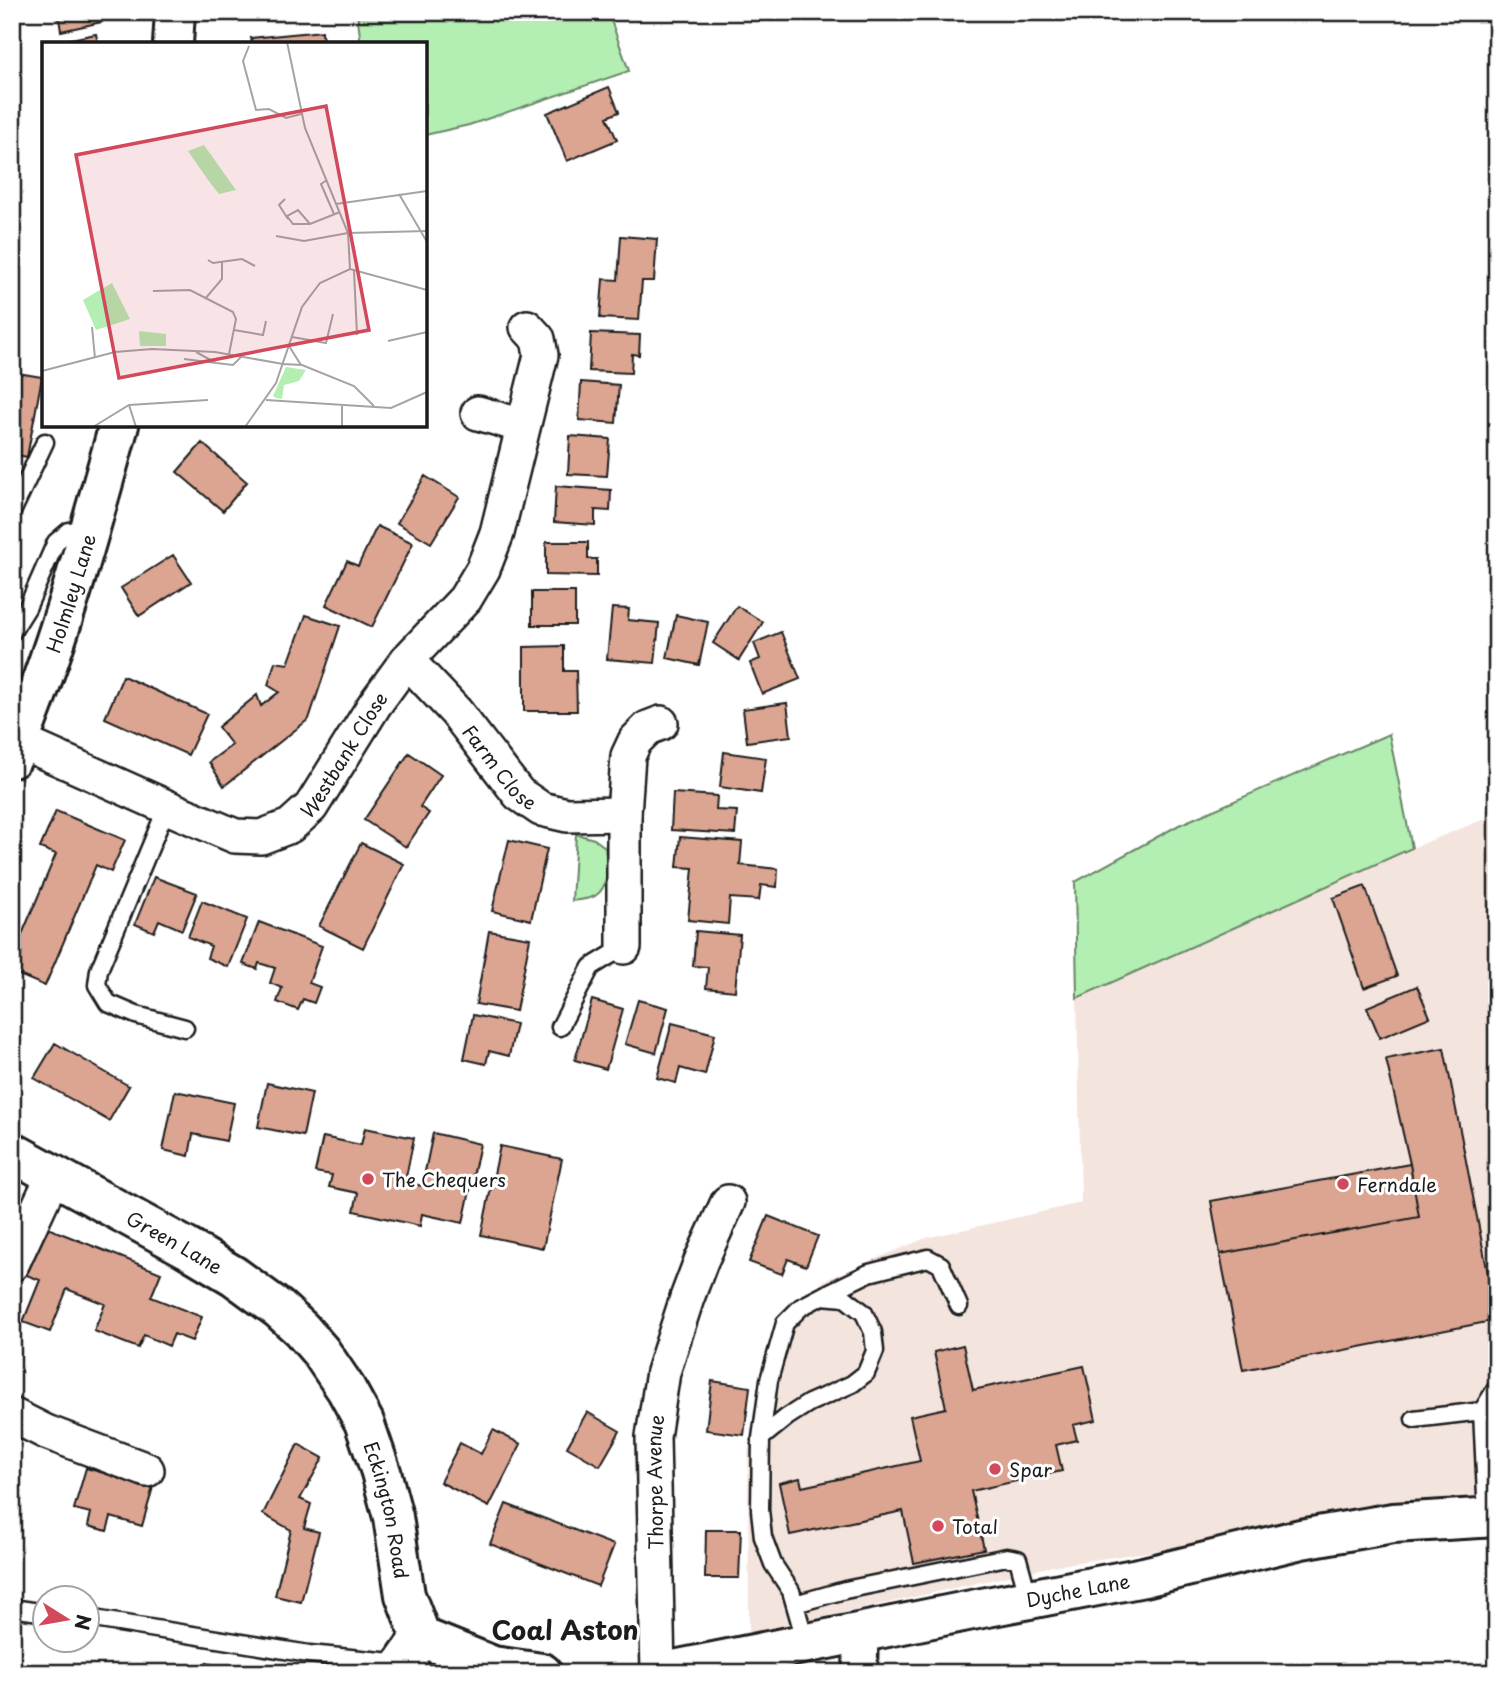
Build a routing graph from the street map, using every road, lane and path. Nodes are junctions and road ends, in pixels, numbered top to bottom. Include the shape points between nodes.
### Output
1 (175, 12) edge
2 (173, 42) edge
3 (527, 327) dead end
4 (478, 413) dead end
5 (523, 426) junction
6 (118, 427) edge
7 (45, 442) dead end
8 (12, 512) edge
9 (90, 529) junction
10 (12, 632) edge
11 (407, 660) junction
12 (661, 723) dead end
13 (16, 750) edge
14 (167, 807) junction
15 (624, 814) junction
16 (624, 947) joint
17 (560, 1027) dead end
18 (185, 1028) dead end
19 (12, 1152) edge
20 (53, 1176) junction
21 (728, 1202) dead end
22 (12, 1264) edge
23 (822, 1296) junction
24 (959, 1306) dead end
25 (321, 1352) joint
26 (1497, 1387) edge
27 (1482, 1410) junction
28 (12, 1415) edge
29 (1414, 1419) dead end
30 (761, 1437) junction
31 (147, 1470) dead end
32 (1492, 1517) edge
33 (1029, 1599) junction
34 (795, 1604) junction
35 (12, 1608) edge
36 (32, 1611) edge
37 (102, 1620) edge
38 (861, 1632) junction
39 (806, 1643) junction
40 (408, 1657) edge
41 (542, 1673) edge
42 (658, 1673) edge
43 (860, 1673) edge

1 - 2 main road
3 - 5 street, Westbank Close via 538,339 541,355
4 - 5 street
5 - 11 street, Westbank Close via 497,533 483,569 465,599
6 - 9 main road, Holmley Lane
7 - 8 lane
9 - 10 lane via 69,531 56,542
9 - 13 main road, Holmley Lane
11 - 14 street, Westbank Close via 311,807 290,826 261,837 235,836
11 - 15 street, Farm Close via 456,712 519,794 541,809 567,815
12 - 15 street via 648,728 628,756
13 - 14 street, Westbank Close
14 - 18 lane via 99,970 97,985 108,1003
15 - 16 street
16 - 17 lane via 592,967
19 - 20 main road, Green Lane
20 - 22 street
20 - 25 main road, Green Lane via 233,1276 279,1309
21 - 42 street, Thorpe Avenue via 701,1261 699,1302 663,1372 653,1437
23 - 24 lane via 869,1273 928,1258 941,1265
23 - 30 lane via 785,1323 769,1380
23 - 30 lane via 845,1298 864,1313 875,1351 866,1373 808,1403
25 - 40 main road, Eckington Road via 364,1422 381,1472 405,1595
26 - 27 lane
27 - 29 lane
27 - 32 lane
28 - 31 street
30 - 34 lane via 763,1537
32 - 33 main road, Dyche Lane via 1393,1522
33 - 34 lane via 1018,1559 1007,1556
33 - 38 main road, Dyche Lane
34 - 39 lane
35 - 36 lane
37 - 40 lane via 309,1654
38 - 39 main road, Dyche Lane
38 - 43 street
39 - 42 main road, Dyche Lane
40 - 41 main road

